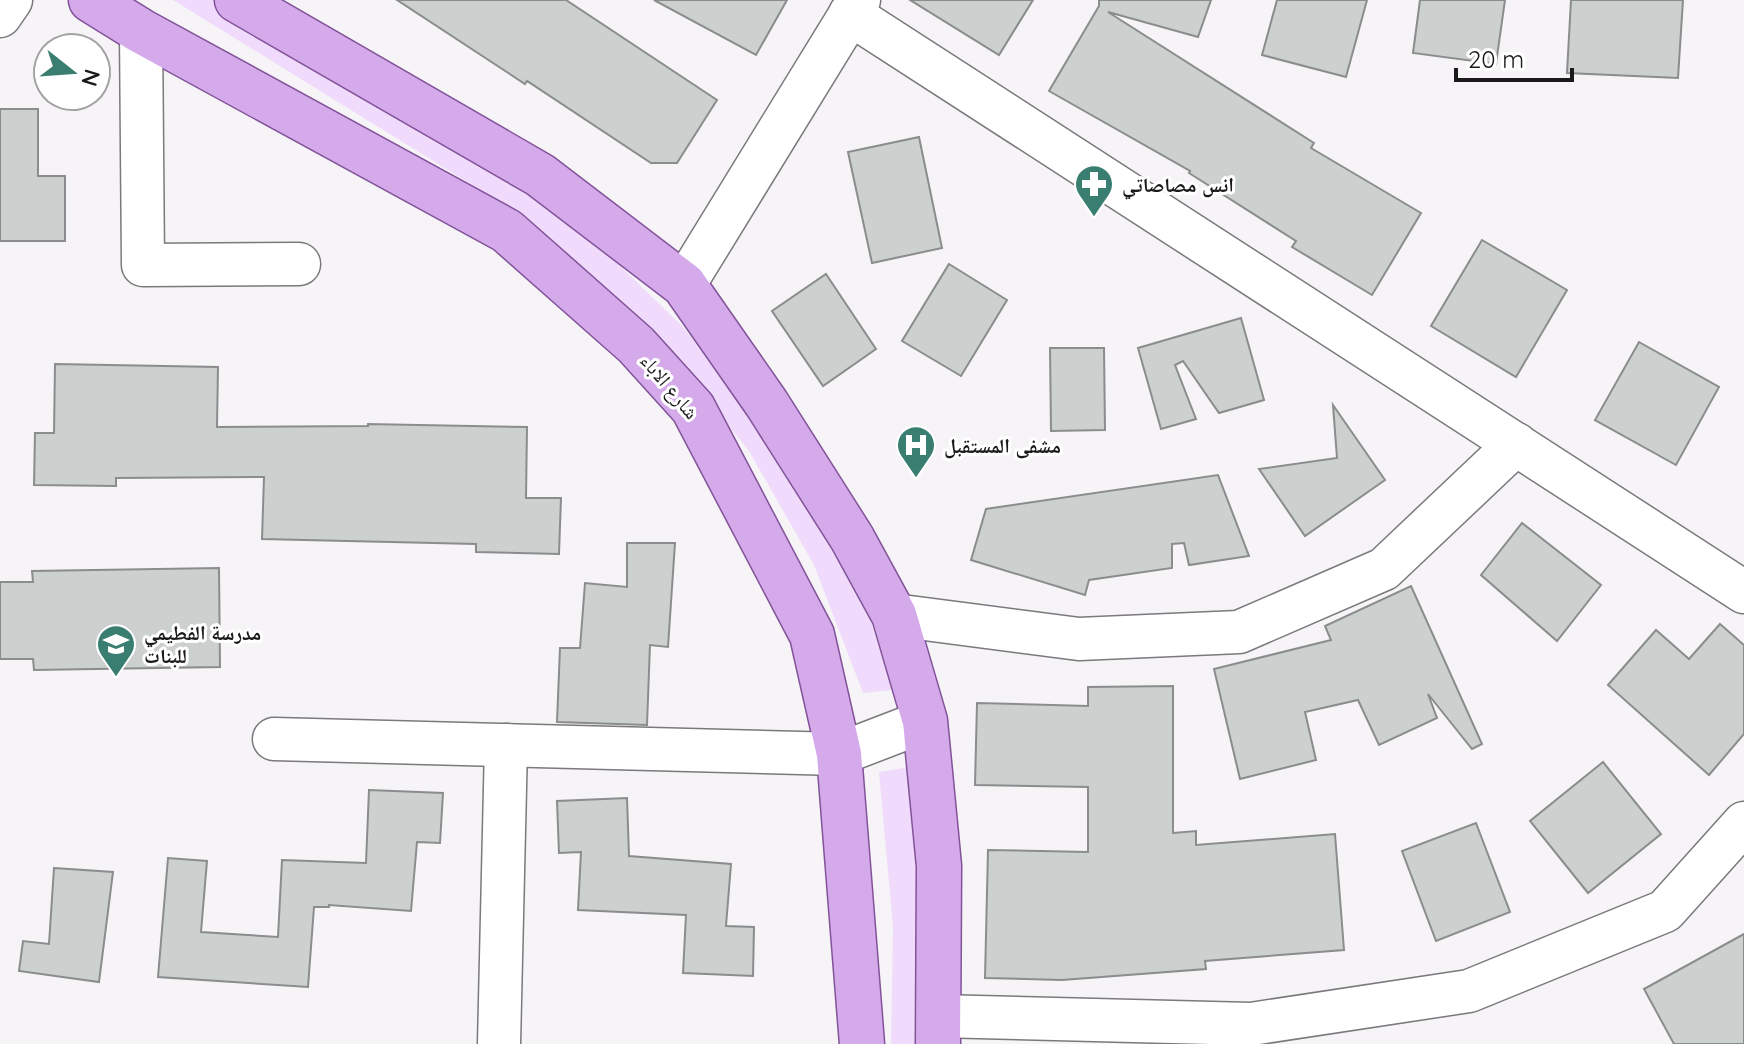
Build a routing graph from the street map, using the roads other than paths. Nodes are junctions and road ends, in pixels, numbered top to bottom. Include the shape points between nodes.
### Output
1 (11, 0) edge
2 (91, 0) edge
3 (256, 5) edge
4 (854, 7) edge
5 (0, 16) edge
6 (141, 31) junction
7 (299, 264) dead end
8 (684, 285) junction
9 (1516, 444) junction
10 (1744, 592) edge
11 (894, 615) junction
12 (925, 721) junction
13 (274, 739) dead end
14 (506, 745) junction
15 (839, 754) junction
16 (1744, 823) edge
17 (938, 1030) edge
18 (499, 1044) edge
19 (862, 1044) edge

1 - 5 street
2 - 6 main road, شارع الاباء
3 - 8 main road via 540,175
4 - 8 street
4 - 9 street
6 - 7 street via 143,265
6 - 15 main road, شارع الاباء via 507,231 636,345 693,408 812,635
8 - 11 main road via 767,404
9 - 10 street
9 - 11 street via 1384,569 1239,632 1079,639
11 - 12 main road
12 - 15 street
12 - 17 main road via 939,866
13 - 14 street
14 - 15 street
14 - 18 street
15 - 19 main road, شارع الاباء
16 - 17 street via 1665,911 1469,991 1251,1024

